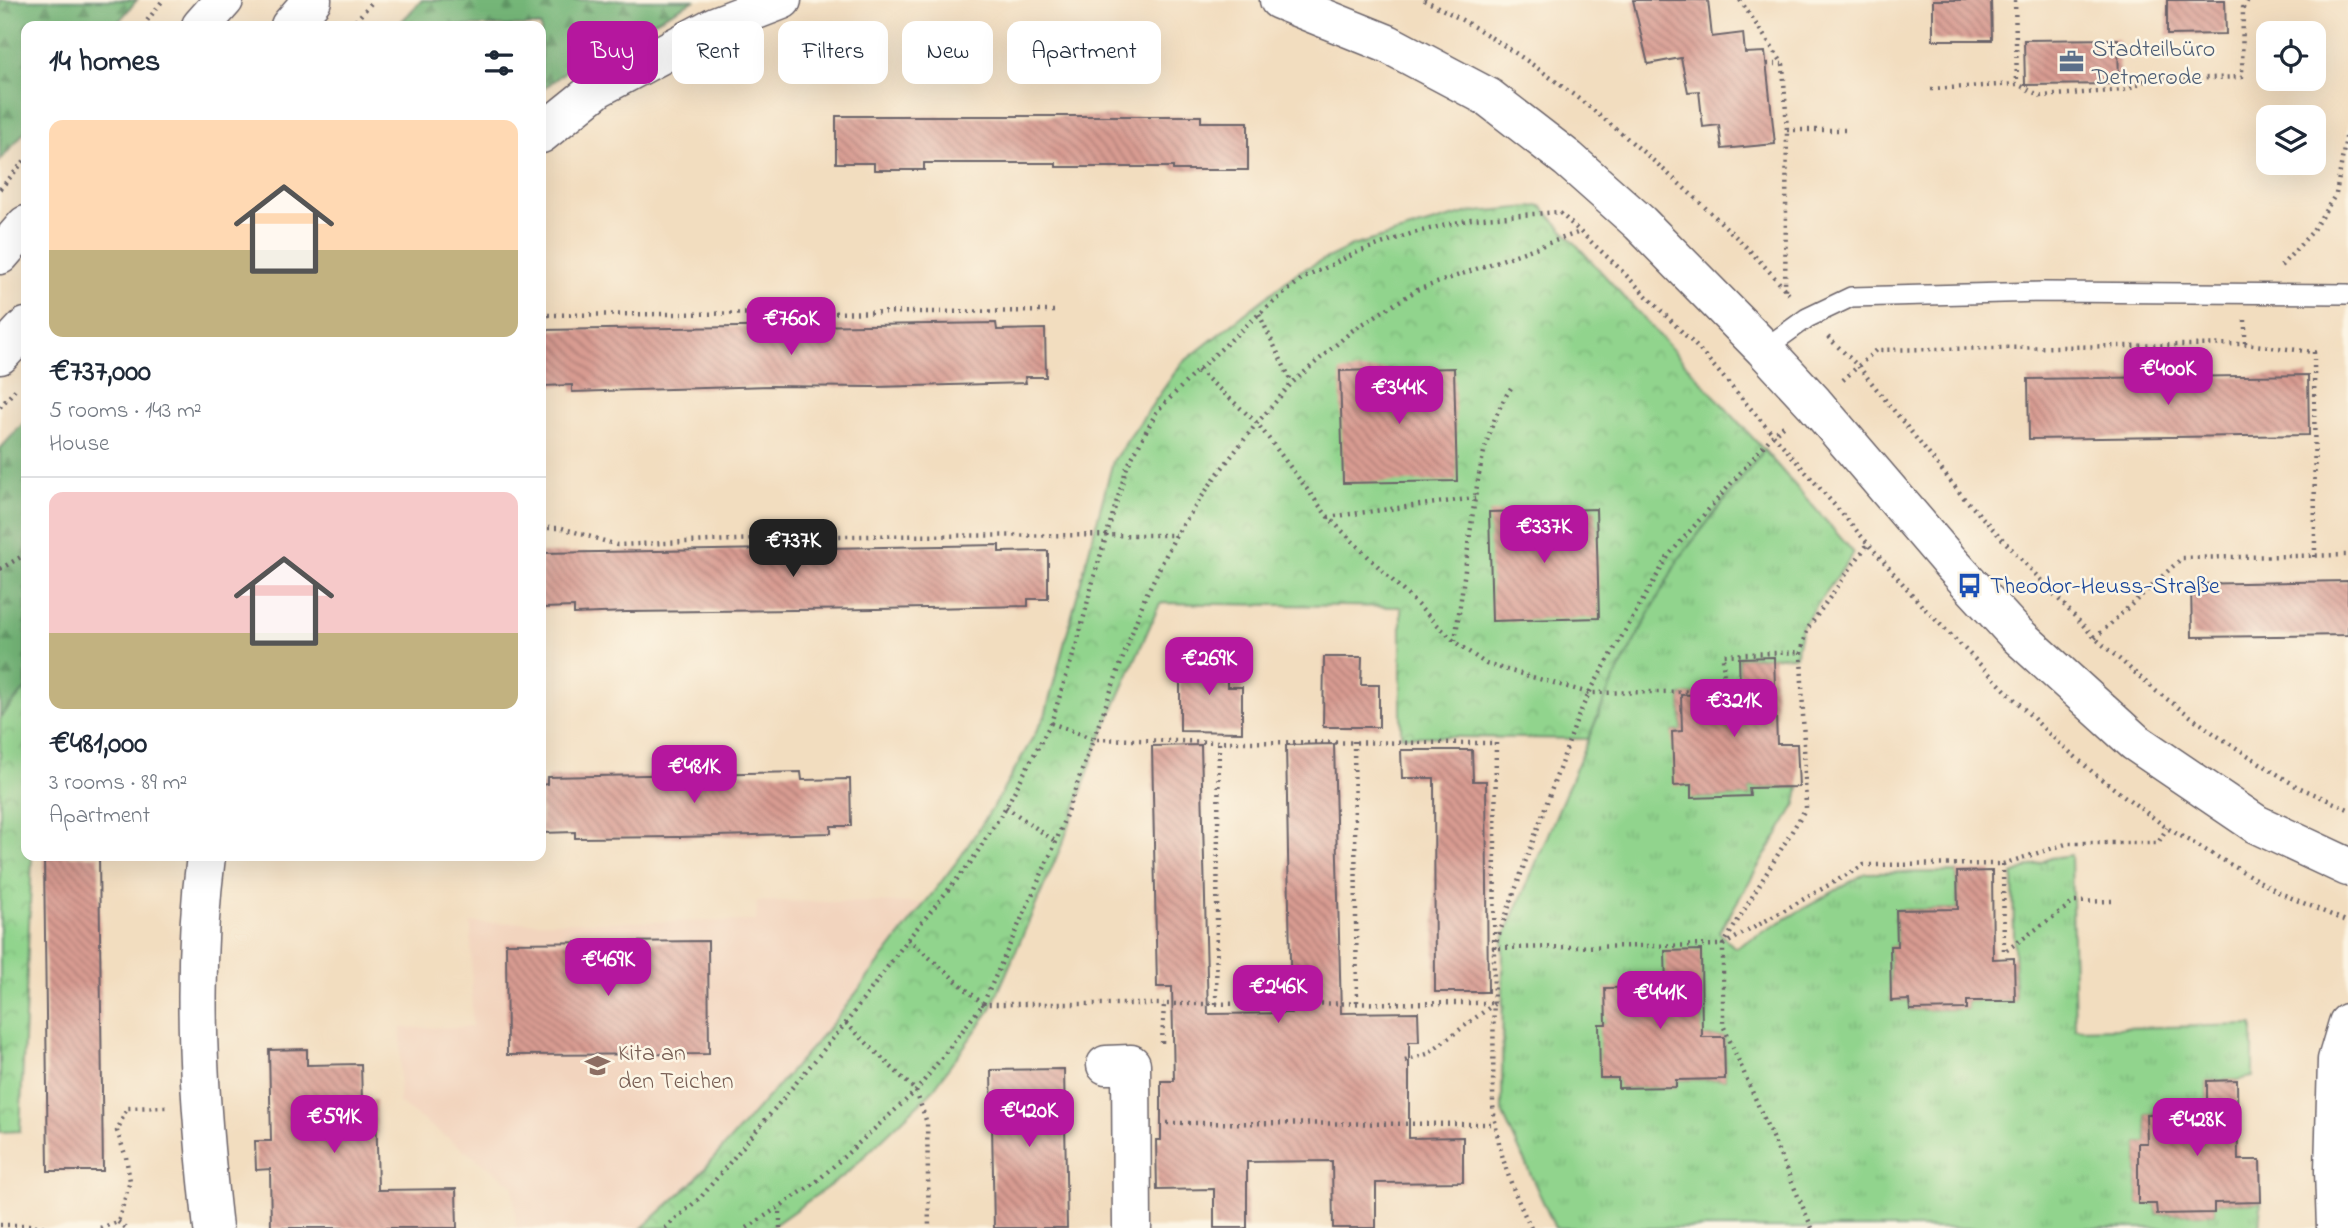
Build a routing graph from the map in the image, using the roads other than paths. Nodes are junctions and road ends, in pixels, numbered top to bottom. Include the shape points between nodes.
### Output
1 (223, 0) edge
2 (312, 0) edge
3 (782, 0) edge
4 (1279, 0) edge
5 (205, 21) edge
6 (294, 21) edge
7 (546, 130) edge
8 (21, 231) edge
9 (0, 255) edge
10 (2348, 294) edge
11 (21, 332) edge
12 (1765, 349) junction
13 (0, 355) edge
14 (206, 861) edge
15 (2348, 867) edge
16 (2348, 1023) edge
17 (1106, 1065) dead end
18 (213, 1228) edge
19 (1132, 1228) edge
20 (2336, 1228) edge

1 - 5 main road
2 - 6 main road
3 - 7 main road via 715,26 598,88
4 - 12 main road via 1388,44 1488,97 1640,223
8 - 9 main road
10 - 12 lane via 2043,292 1851,297 1807,318
11 - 13 main road
12 - 15 main road via 1969,585 2135,742 2256,824
14 - 18 main road via 197,1055
16 - 20 main road via 2337,1060
17 - 19 main road via 1131,1064

